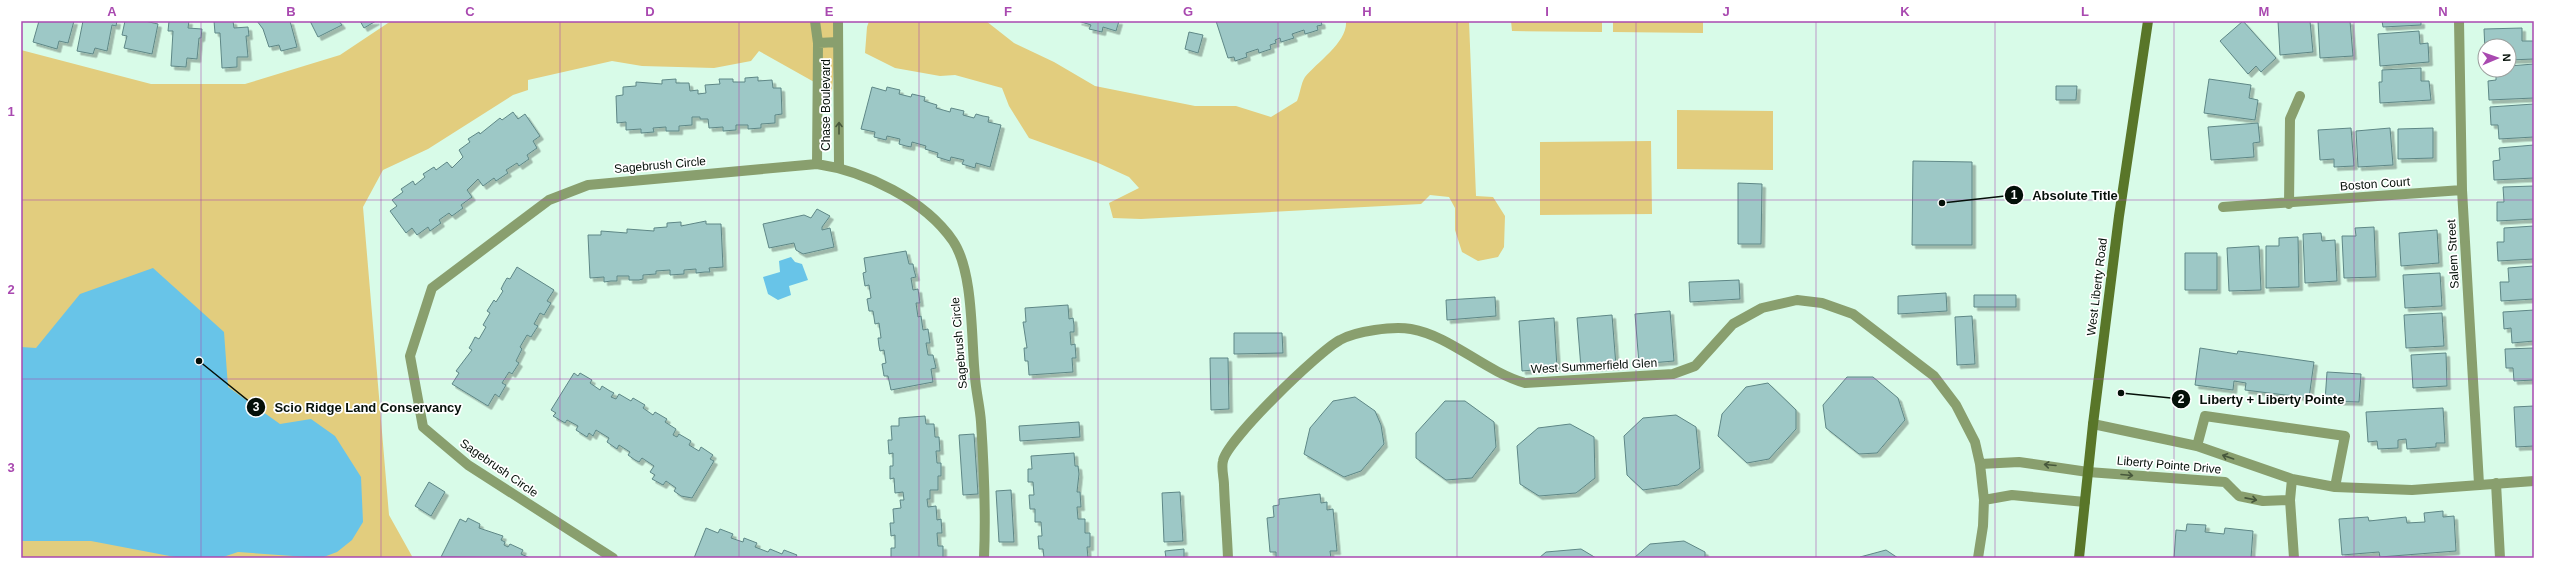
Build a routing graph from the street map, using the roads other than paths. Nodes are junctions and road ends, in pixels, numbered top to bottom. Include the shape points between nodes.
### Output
1 (815, 21) edge
2 (838, 21) edge
3 (2148, 21) edge
4 (2459, 21) edge
5 (838, 42) junction
6 (818, 43) junction
7 (2300, 96) dead end
8 (817, 164) junction
9 (839, 167) junction
10 (2462, 190) junction
11 (2289, 204) junction
12 (2223, 207) dead end
13 (2093, 424) junction
14 (2197, 446) junction
15 (1980, 464) junction
16 (2088, 472) junction
17 (2292, 479) junction
18 (2534, 481) edge
19 (2496, 483) junction
20 (2479, 484) junction
21 (2335, 487) junction
22 (1984, 500) junction
23 (2290, 500) junction
24 (2085, 502) junction
25 (613, 558) edge
26 (984, 558) edge
27 (1228, 558) edge
28 (1978, 558) edge
29 (2079, 558) edge
30 (2294, 558) edge
31 (2500, 558) edge

1 - 6 street, Chase Boulevard
2 - 5 street, Chase Boulevard
3 - 13 main road, West Liberty Road
4 - 10 street, Salem Street
5 - 6 street, Chase Boulevard
9 -> 5 street, Chase Boulevard
6 - 8 street, Chase Boulevard
7 - 11 street via 2290,119
8 - 9 street, Sagebrush Circle
8 - 25 street, Sagebrush Circle via 588,185 550,200 432,288 410,356 423,427 468,465
9 - 26 street, Sagebrush Circle via 891,187 937,223 953,242 963,269 971,309 982,442
10 - 11 street, Boston Court
10 - 20 street, Salem Street
11 - 12 street, Boston Court
13 - 14 street, Liberty Pointe Drive
13 - 16 main road, West Liberty Road
17 -> 14 street, Liberty Pointe Drive
14 - 21 street, Liberty Pointe Drive via 2205,416 2345,436
16 -> 15 street via 2019,462
15 - 22 street, West Summerfield Glen
15 - 27 street, West Summerfield Glen via 1974,442 1956,405 1934,376 1853,314 1822,303 1797,300 1762,308 1733,324 1694,366 1667,375 1525,383 1484,366 1432,334 1410,329 1379,329 1341,339 1314,358 1249,424 1222,460
16 -> 23 street, Liberty Pointe Drive via 2225,482 2239,496 2263,501
16 - 24 main road, West Liberty Road
17 - 21 street, Liberty Pointe Drive
17 - 23 street
18 - 19 street, Liberty Pointe Drive
19 - 20 street, Liberty Pointe Drive
19 - 31 street
20 - 21 street, Liberty Pointe Drive via 2412,490
22 - 24 street via 2012,495
22 - 28 street, West Summerfield Glen via 1984,526
23 - 30 street
24 - 29 main road, West Liberty Road

